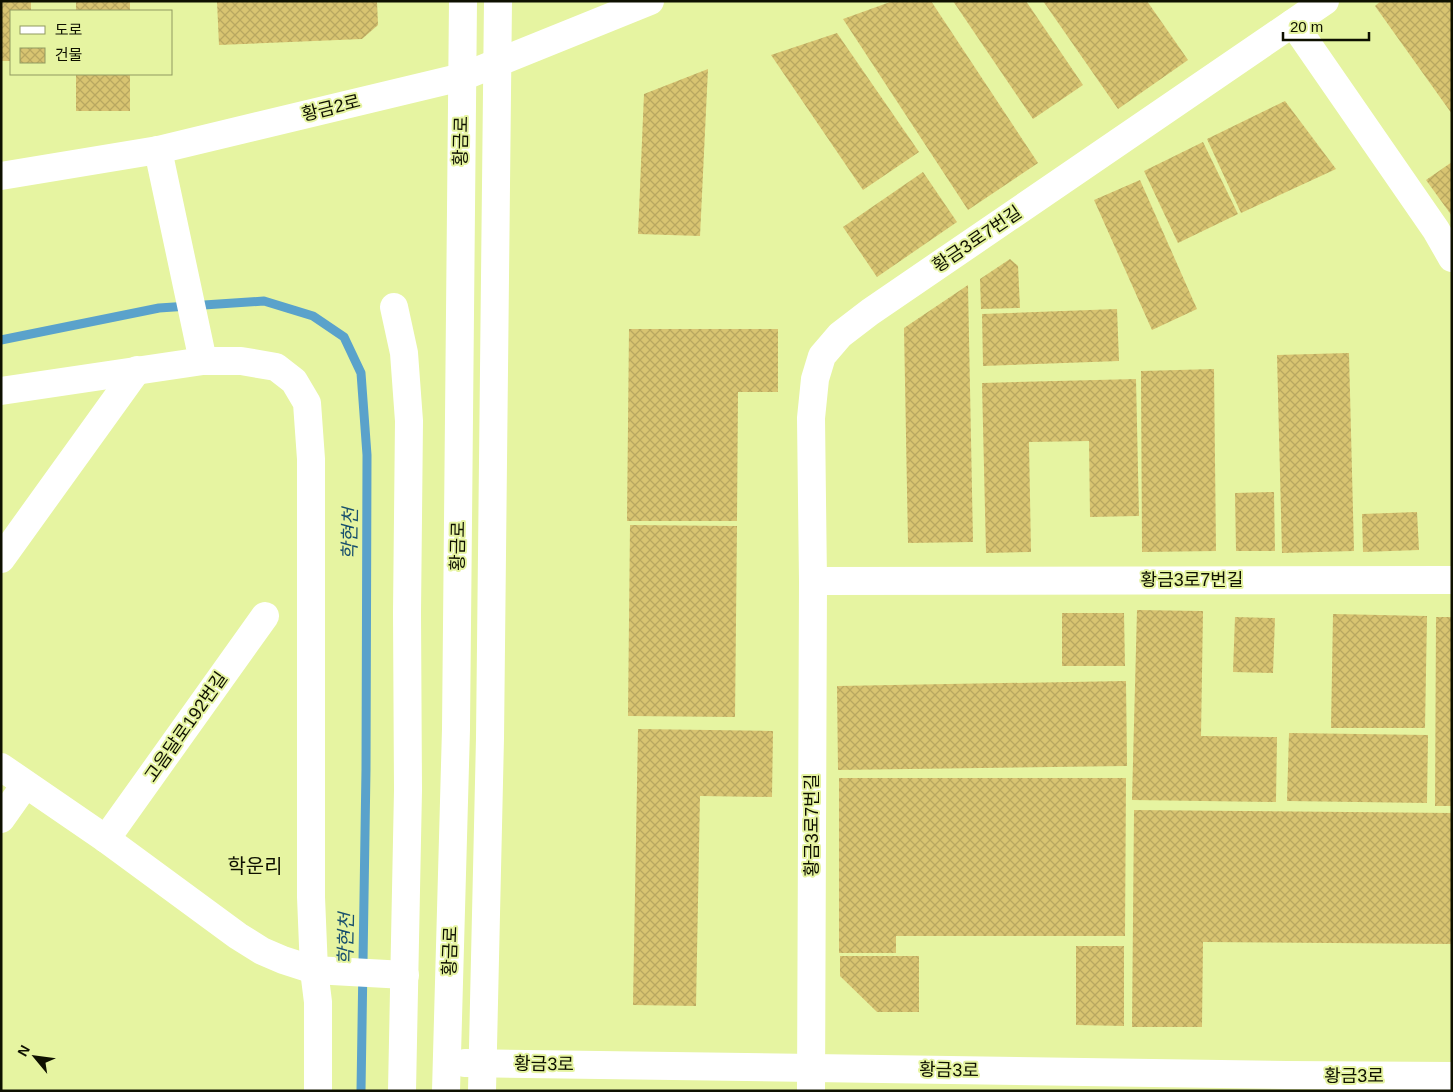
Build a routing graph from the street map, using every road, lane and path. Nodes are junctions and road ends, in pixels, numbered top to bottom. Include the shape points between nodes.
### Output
1 (463, 1) edge
2 (498, 1) edge
3 (650, 1) edge
4 (1325, 1) edge
5 (1293, 23) junction
6 (497, 63) junction
7 (462, 77) junction
8 (158, 150) junction
9 (1, 176) edge
10 (1452, 258) edge
11 (394, 307) dead end
12 (200, 349) junction
13 (137, 370) junction
14 (1, 391) edge
15 (1, 559) edge
16 (1452, 580) edge
17 (813, 581) junction
18 (265, 616) dead end
19 (1, 767) edge
20 (25, 784) junction
21 (1, 820) edge
22 (106, 839) junction
23 (322, 971) junction
24 (397, 974) junction
25 (446, 1062) junction
26 (482, 1063) junction
27 (1452, 1076) edge
28 (812, 1080) edge
29 (318, 1091) edge
30 (402, 1091) edge
31 (446, 1091) edge
32 (482, 1091) edge

1 - 7 street, 황금로
2 - 6 street, 황금로
3 - 6 street, 황금2로
4 - 5 street, 황금3로7번길
5 - 10 street
5 - 17 street, 황금3로7번길 via 840,335 822,356 815,379 811,418
6 - 7 street, 황금2로
6 - 26 street, 황금로 via 490,738
7 - 8 street, 황금2로
7 - 25 street, 황금로 via 456,729
8 - 9 street, 황금2로
8 - 12 street
11 - 24 street via 404,353 408,422 408,790
12 - 13 street
12 - 23 street via 276,367 294,381 307,403 311,458 311,897
13 - 14 street
13 - 15 street
16 - 17 street, 황금3로7번길
17 - 28 street, 황금3로7번길
18 - 22 street, 고음달로192번길
19 - 20 street
20 - 21 street
20 - 22 street
22 - 23 street via 262,951
23 - 24 street
23 - 29 street via 318,1002
24 - 30 street
25 - 26 street, 황금3로
25 - 31 street, 황금로
26 - 28 street, 황금3로
26 - 32 street, 황금로
27 - 28 street, 황금3로

